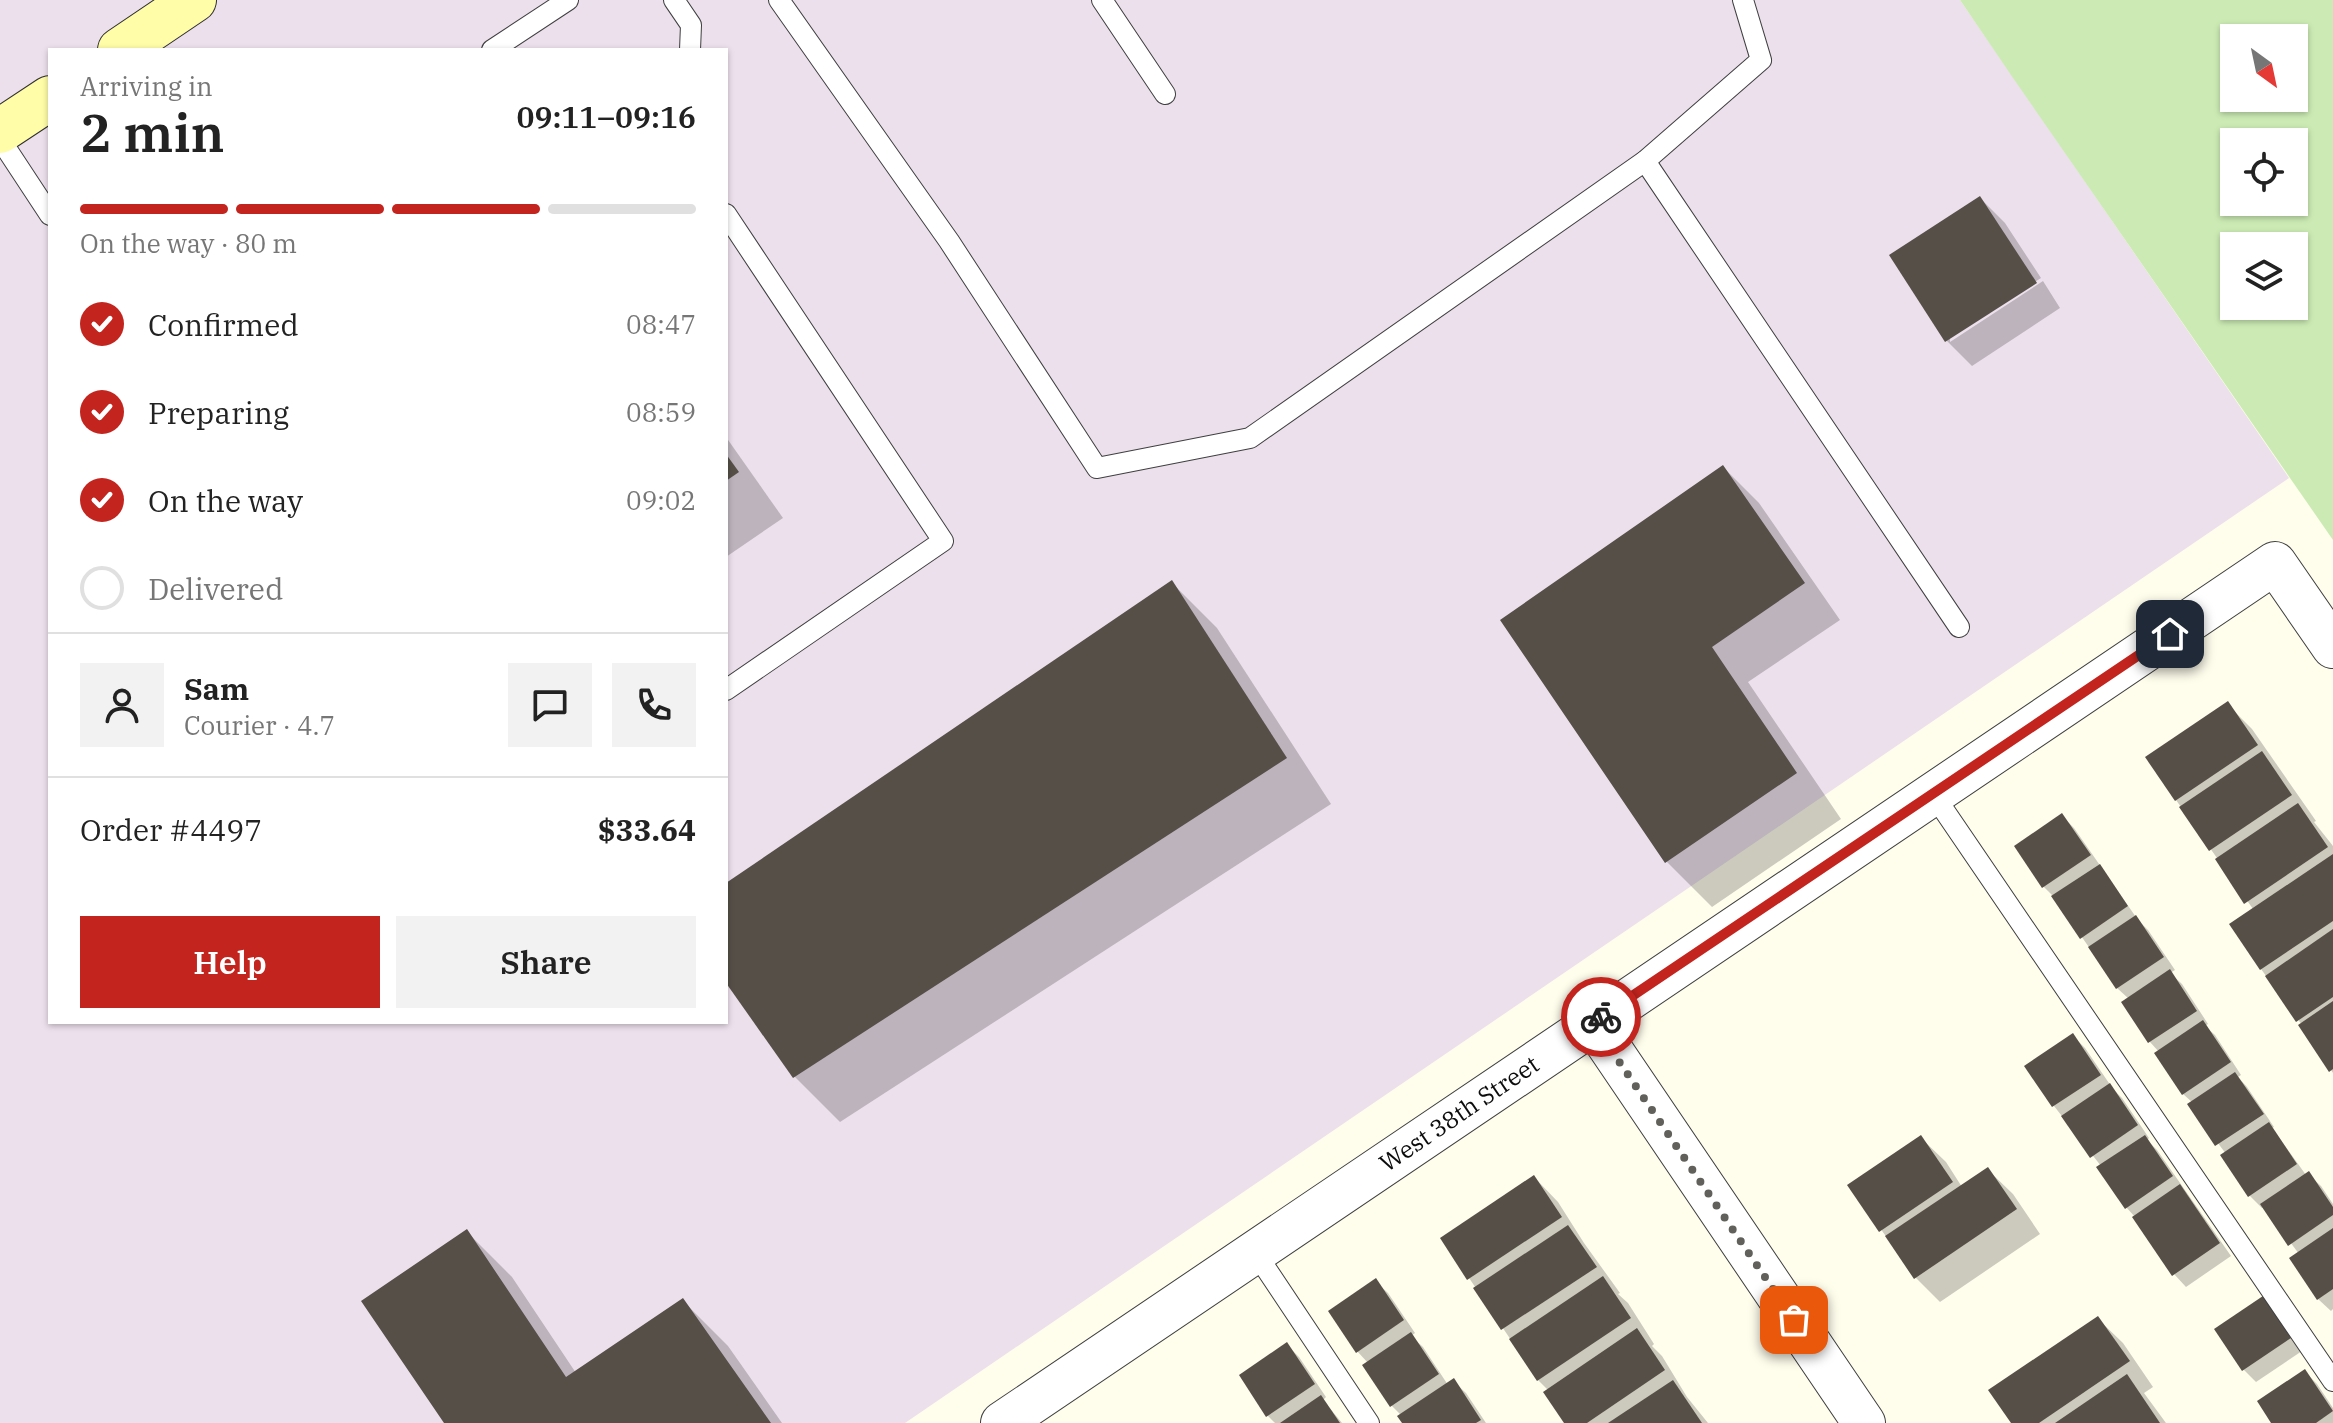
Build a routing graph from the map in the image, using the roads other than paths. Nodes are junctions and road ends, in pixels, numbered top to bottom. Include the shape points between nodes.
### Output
1 (194, 0) edge
2 (568, 0) edge
3 (674, 0) edge
4 (779, 0) edge
5 (1102, 0) edge
6 (1743, 0) edge
7 (123, 48) edge
8 (495, 48) edge
9 (690, 48) edge
10 (1165, 94) dead end
11 (48, 99) edge
12 (0, 131) edge
13 (0, 139) edge
14 (1645, 161) junction
15 (48, 212) edge
16 (728, 217) edge
17 (1959, 627) dead end
18 (2333, 647) edge
19 (728, 689) edge
20 (1933, 794) junction
21 (1593, 1023) junction
22 (1255, 1252) junction
23 (2333, 1381) edge
24 (1002, 1423) edge
25 (1369, 1423) edge
26 (1864, 1423) edge

1 - 7 main road
2 - 8 lane
3 - 9 lane via 691,25
4 - 14 lane via 949,241 1097,468 1250,438
5 - 10 lane
6 - 14 lane via 1761,60
11 - 12 main road
13 - 15 lane
14 - 17 lane
16 - 19 lane via 943,541
18 - 20 street, West 38th Street via 2275,563
20 - 21 street, West 38th Street
20 - 23 lane
21 - 22 street, West 38th Street
21 - 26 street
22 - 24 street, West 38th Street
22 - 25 lane

